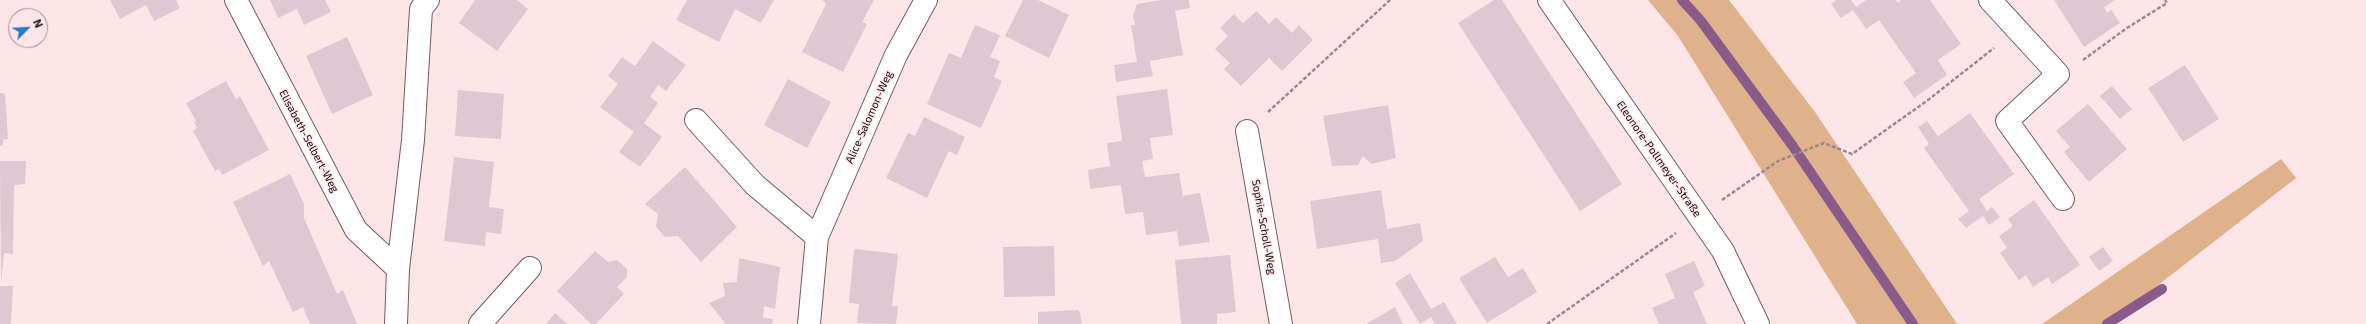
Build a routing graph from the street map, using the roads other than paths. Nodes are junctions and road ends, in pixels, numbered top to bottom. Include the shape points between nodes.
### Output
1 (236, 0) edge
2 (428, 0) edge
3 (926, 0) edge
4 (1549, 0) edge
5 (1990, 0) edge
6 (696, 120) dead end
7 (1247, 131) road end
8 (2063, 199) dead end
9 (816, 237) junction
10 (530, 268) dead end
11 (398, 269) junction
12 (396, 324) edge
13 (480, 324) edge
14 (809, 324) edge
15 (1281, 324) edge
16 (1758, 324) edge

1 - 11 street, Elisabeth-Selbert-Weg via 356,230
2 - 11 street via 422,10 413,140
3 - 9 street, Alice-Salomon-Weg via 896,55
4 - 16 street, Eleonore-Pollmeyer-Straße via 1723,251
5 - 8 street via 2058,74 2007,121
6 - 9 street via 755,185
7 - 15 street, Sophie-Scholl-Weg
9 - 14 street, Alice-Salomon-Weg
10 - 13 street
11 - 12 street

